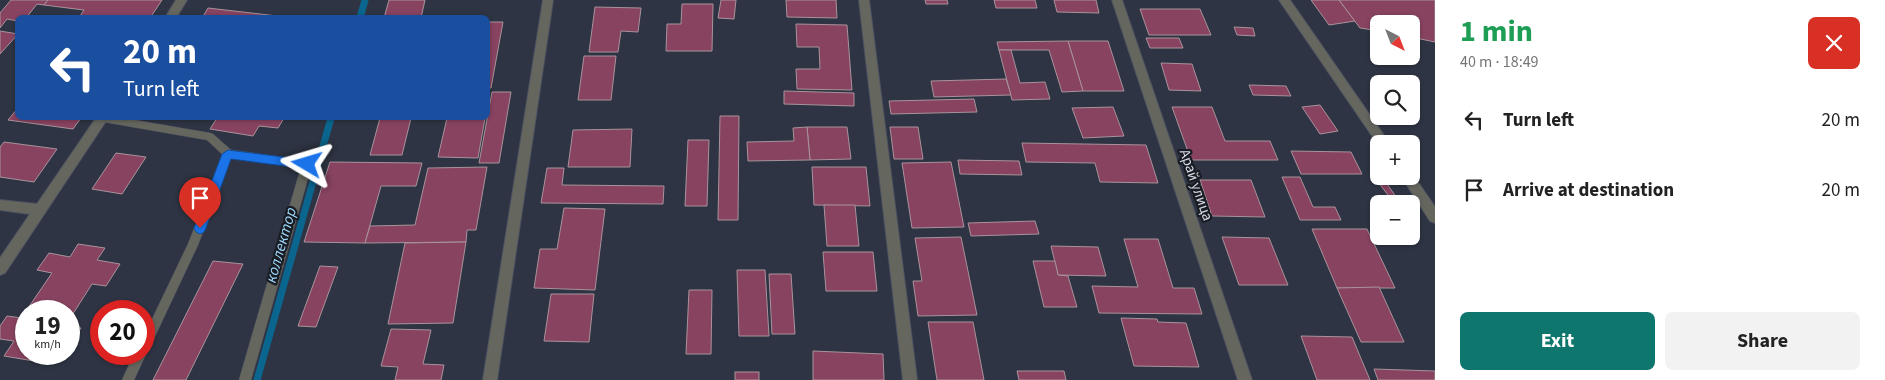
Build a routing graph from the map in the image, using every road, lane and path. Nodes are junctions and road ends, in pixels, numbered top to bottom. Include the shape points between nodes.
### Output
1 (182, 0) edge
2 (548, 0) edge
3 (864, 0) edge
4 (1117, 0) edge
5 (1284, 0) edge
6 (172, 15) edge
7 (102, 120) edge
8 (114, 120) edge
9 (1378, 135) edge
10 (228, 154) junction
11 (1413, 185) edge
12 (0, 205) edge
13 (40, 210) junction
14 (1435, 217) edge
15 (0, 269) edge
16 (155, 324) edge
17 (135, 365) edge
18 (128, 380) edge
19 (245, 380) edge
20 (490, 380) edge
21 (910, 380) edge
22 (1244, 380) edge

1 - 6 street
2 - 20 street
3 - 21 street
4 - 22 street, Арай улица
5 - 9 street
7 - 13 street
8 - 10 lane via 210,137
10 - 16 lane via 193,246
10 - 19 lane via 307,164
11 - 14 street
12 - 13 street
13 - 15 street
17 - 18 lane

